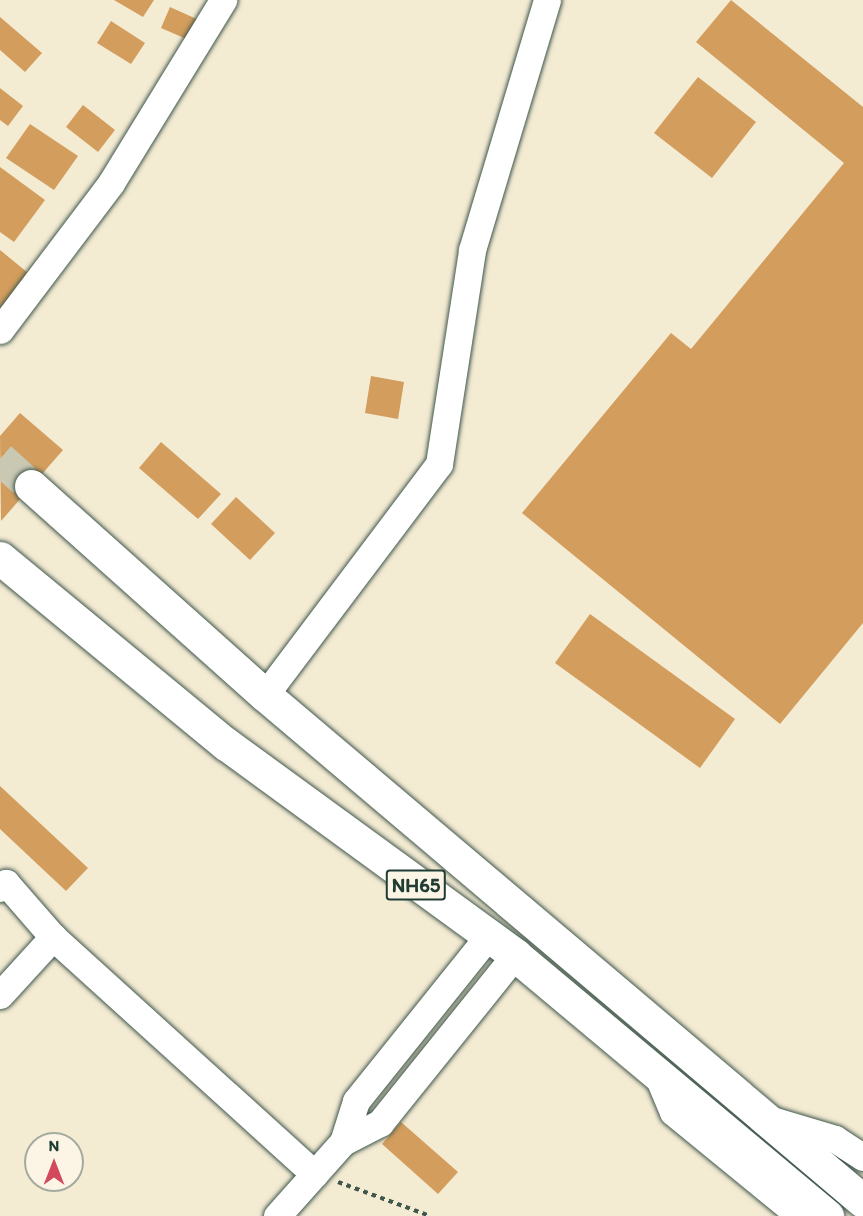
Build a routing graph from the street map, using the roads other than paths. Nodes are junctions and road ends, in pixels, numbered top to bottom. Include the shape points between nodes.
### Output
1 (223, 0) edge
2 (547, 0) edge
3 (0, 330) edge
4 (31, 486) tunnel mouth
5 (0, 558) edge
6 (265, 695) junction
7 (2, 883) edge
8 (488, 936) junction
9 (53, 937) junction
10 (515, 955) junction
11 (0, 995) edge
12 (657, 1074) junction
13 (739, 1095) junction
14 (767, 1119) junction
15 (715, 1122) junction
16 (343, 1142) junction
17 (863, 1157) edge
18 (314, 1174) junction
19 (863, 1201) edge
20 (278, 1216) edge
21 (800, 1216) edge
22 (827, 1216) edge

1 - 3 street via 111,183
2 - 6 street via 472,250 439,464
4 - 6 highway, NH65
5 - 8 highway, NH65 via 226,744
6 - 13 highway, NH65
7 - 9 street
8 - 10 highway, NH65
8 - 16 street via 356,1101
9 - 11 street
9 - 18 street
10 - 12 highway, NH65
10 - 16 street via 380,1123
12 - 15 highway, NH65
12 - 21 street via 673,1112
13 - 14 highway, NH65
13 - 15 highway
14 - 17 street via 835,1139
14 - 19 highway, NH65
15 - 22 highway, NH65
16 - 18 street
18 - 20 street

